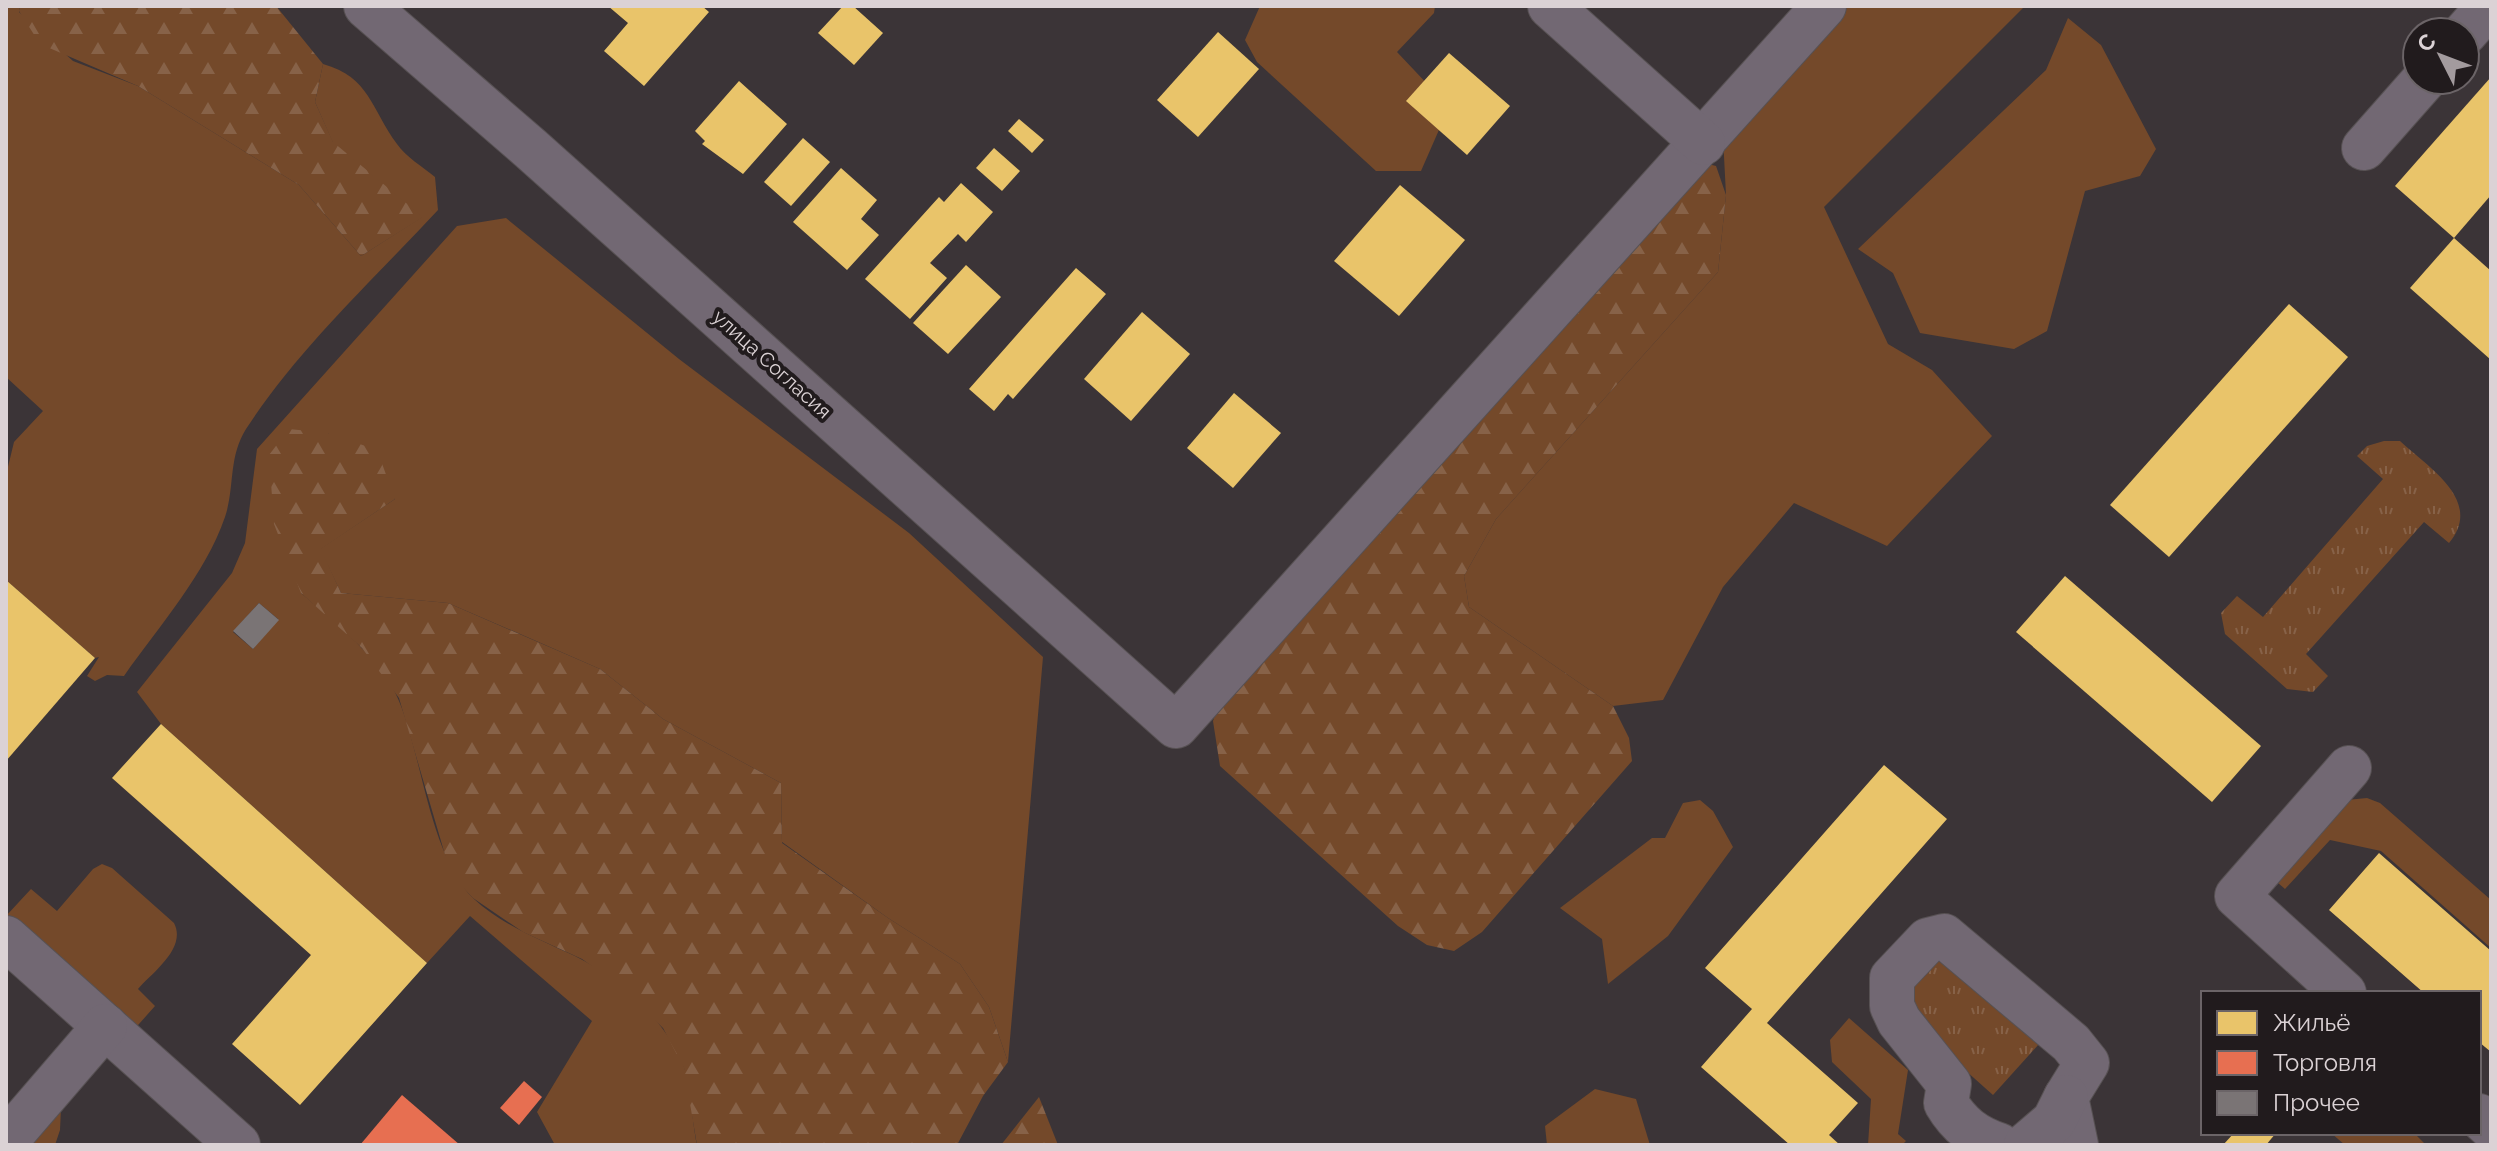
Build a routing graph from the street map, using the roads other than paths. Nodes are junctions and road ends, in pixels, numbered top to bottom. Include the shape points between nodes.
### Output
1 (366, 6) edge
2 (1550, 6) edge
3 (1824, 6) edge
4 (2410, 96) edge
5 (1703, 143) junction
6 (2364, 148) dead end
7 (2349, 768) dead end
8 (6, 938) edge
9 (2342, 991) edge
10 (105, 1026) junction
11 (2066, 1097) junction
12 (6, 1141) edge
13 (238, 1145) edge
14 (1999, 1145) edge
15 (2026, 1145) edge
16 (2076, 1145) edge

1 - 5 street, улица Согласия via 1176,726
2 - 5 street
3 - 5 street
4 - 6 street
7 - 9 street via 2237,896
8 - 10 street
10 - 12 street
10 - 13 street
11 - 14 street via 2087,1063 2071,1043 1944,936 1928,940 1892,978 1892,1006 1949,1084 1946,1103 1956,1120
11 - 15 street via 2054,1121
11 - 16 street

